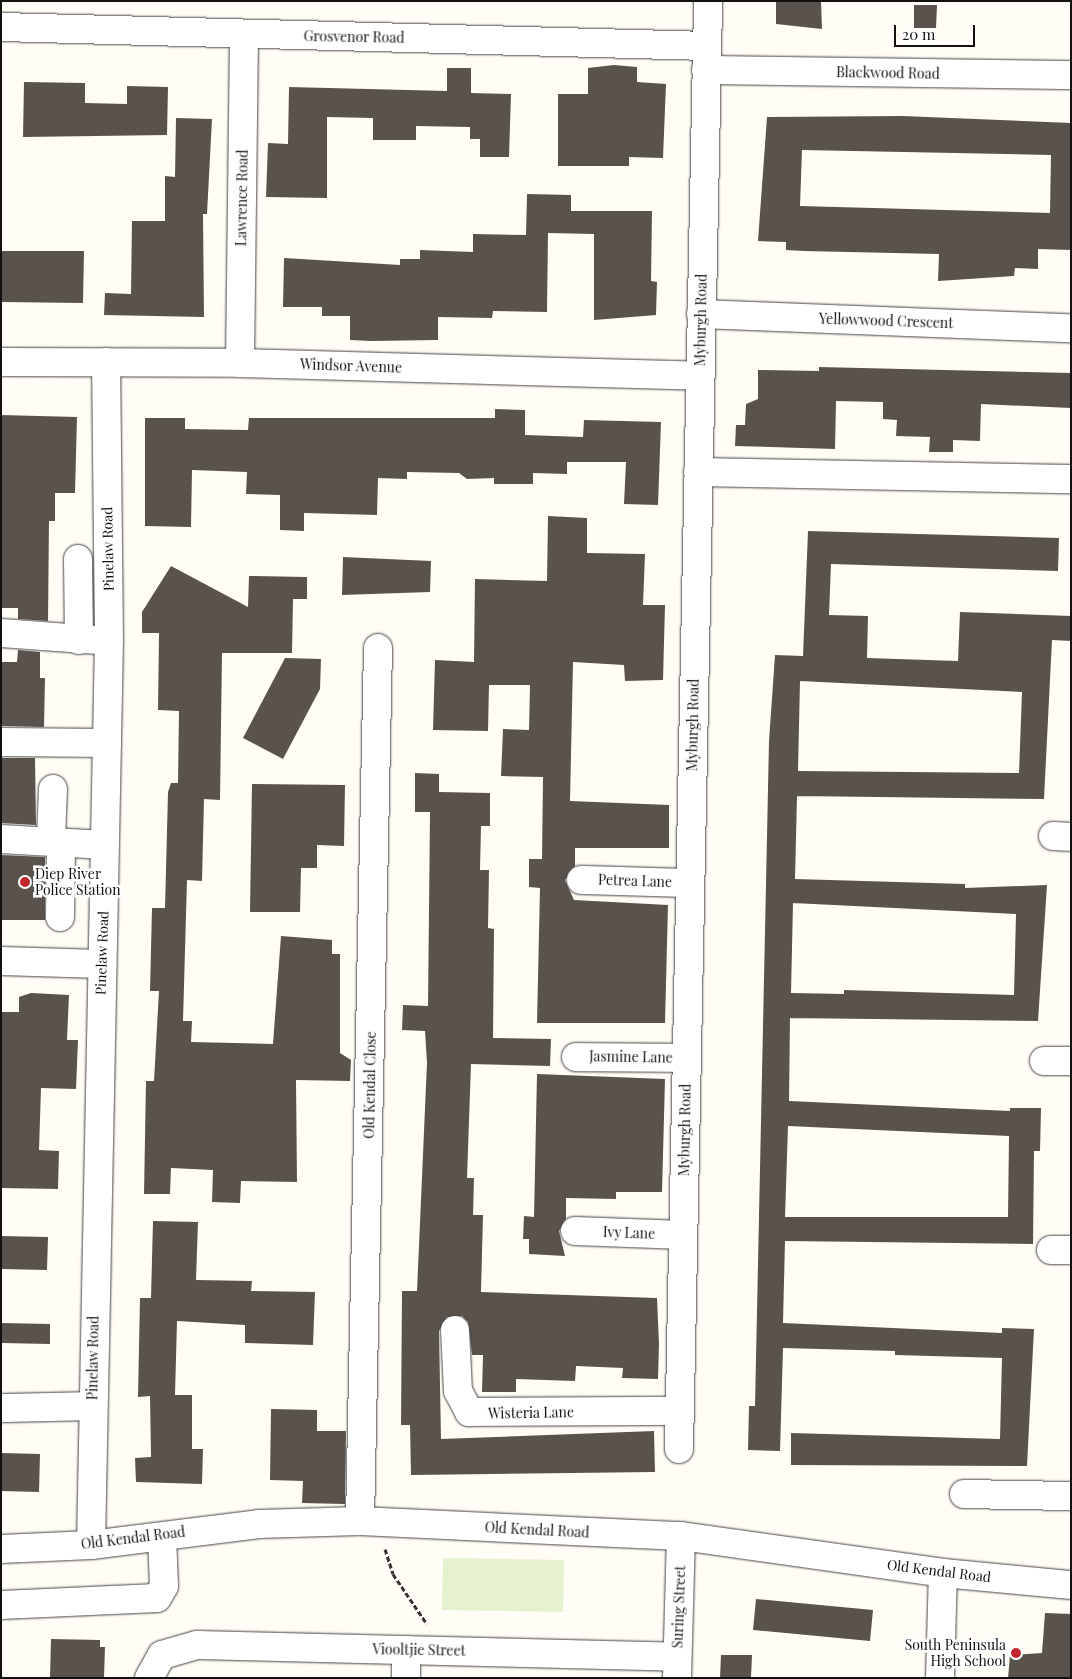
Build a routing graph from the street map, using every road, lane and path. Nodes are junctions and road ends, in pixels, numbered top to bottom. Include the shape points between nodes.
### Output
1 (708, 1) edge
2 (1, 27) edge
3 (244, 34) junction
4 (706, 58) junction
5 (1071, 75) edge
6 (701, 314) junction
7 (1071, 328) edge
8 (1, 362) edge
9 (106, 362) junction
10 (240, 363) junction
11 (700, 376) junction
12 (698, 472) junction
13 (1071, 479) edge
14 (78, 559) dead end
15 (1, 633) edge
16 (79, 640) junction
17 (109, 641) junction
18 (378, 648) dead end
19 (1, 742) edge
20 (107, 743) junction
21 (53, 789) dead end
22 (1, 839) edge
23 (56, 842) junction
24 (105, 845) junction
25 (581, 880) dead end
26 (690, 883) junction
27 (60, 917) dead end
28 (1, 961) edge
29 (101, 964) junction
30 (576, 1057) dead end
31 (686, 1058) junction
32 (574, 1232) dead end
33 (683, 1235) junction
34 (455, 1330) dead end
35 (92, 1406) junction
36 (4, 1408) dead end
37 (680, 1411) junction
38 (679, 1449) dead end
39 (964, 1494) dead end
40 (1071, 1496) edge
41 (360, 1522) junction
42 (681, 1536) junction
43 (162, 1537) junction
44 (384, 1544) dead end
45 (90, 1545) junction
46 (1, 1549) edge
47 (943, 1573) junction
48 (1071, 1585) edge
49 (1, 1604) edge
50 (406, 1650) junction
51 (433, 1651) junction
52 (155, 1667) edge
53 (677, 1667) edge
54 (406, 1678) edge
55 (940, 1678) edge

1 - 4 street, Myburgh Road
2 - 3 street, Grosvenor Road
3 - 4 street, Grosvenor Road
3 - 10 street, Lawrence Road
4 - 5 street, Blackwood Road
4 - 6 street, Myburgh Road
6 - 7 street, Yellowwood Crescent
6 - 11 street, Myburgh Road
8 - 9 street, Windsor Avenue
9 - 10 street, Windsor Avenue
9 - 17 street, Pinelaw Road
10 - 11 street, Windsor Avenue
11 - 12 street, Myburgh Road
12 - 13 street
12 - 26 street, Myburgh Road
14 - 16 street
15 - 16 street
16 - 17 street
17 - 20 street, Pinelaw Road
18 - 41 street, Old Kendal Close
19 - 20 street
20 - 24 street, Pinelaw Road
21 - 23 street
22 - 23 street
23 - 24 street
23 - 27 street
24 - 29 street, Pinelaw Road
25 - 26 street, Petrea Lane
26 - 31 street, Myburgh Road
28 - 29 street
29 - 35 street, Pinelaw Road
30 - 31 street, Jasmine Lane
31 - 33 street, Myburgh Road
32 - 33 street, Ivy Lane
33 - 37 street, Myburgh Road
34 - 37 street, Wisteria Lane via 458,1391 469,1412
35 - 36 street
35 - 45 street, Pinelaw Road
37 - 38 street, Myburgh Road
39 - 40 street
41 - 42 street, Old Kendal Road
41 - 43 street, Old Kendal Road via 260,1524
42 - 47 street, Old Kendal Road
42 - 53 street, Suring Street
43 - 45 street, Old Kendal Road
43 - 49 street via 164,1586 157,1598
44 - 51 path via 393,1574 433,1632
45 - 46 street, Old Kendal Road
47 - 48 street, Old Kendal Road
47 - 55 street
50 - 51 street, Viooltjie Street
50 - 52 street, Viooltjie Street via 198,1645
50 - 54 street
51 - 53 street, Viooltjie Street

